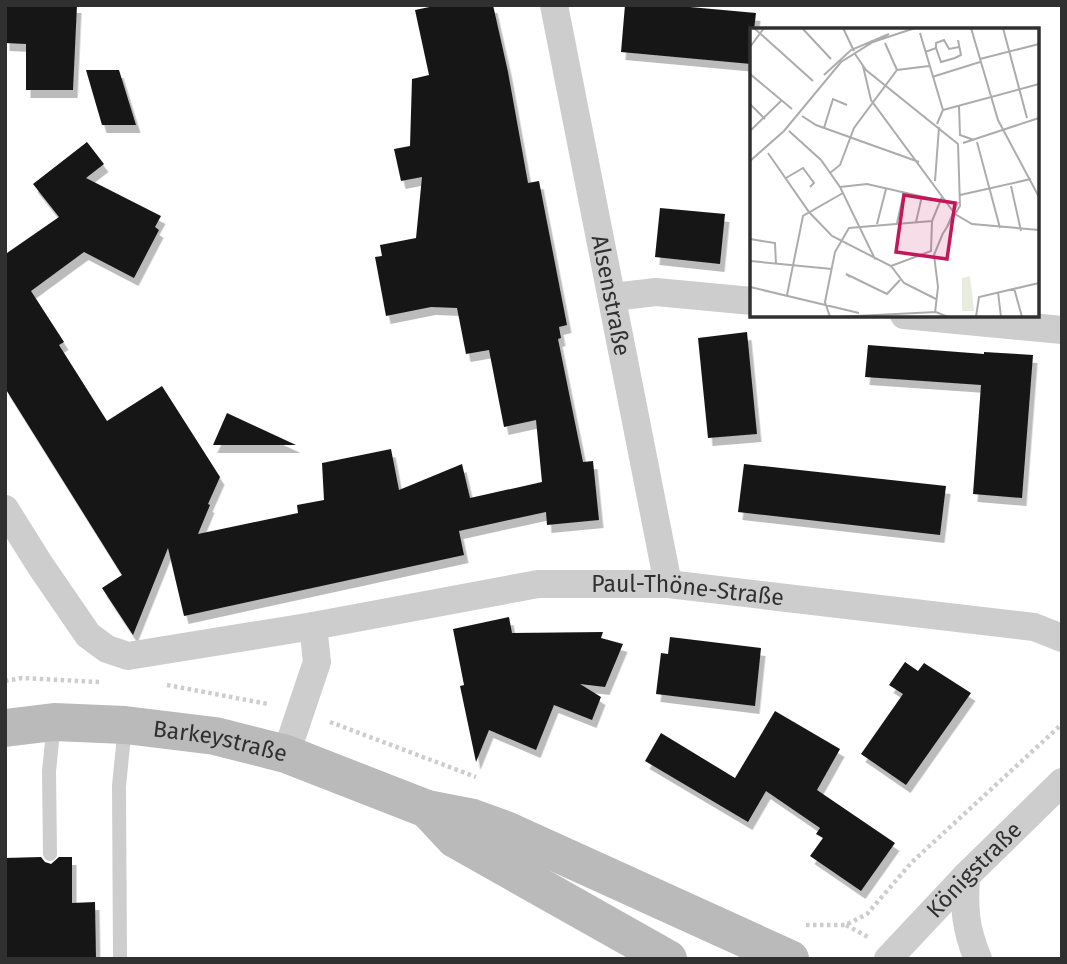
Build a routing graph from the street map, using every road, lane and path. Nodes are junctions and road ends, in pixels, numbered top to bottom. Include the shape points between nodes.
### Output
1 (554, 5) edge
2 (613, 298) junction
3 (750, 301) edge
4 (925, 317) edge
5 (1062, 330) edge
6 (5, 509) edge
7 (668, 584) junction
8 (313, 626) junction
9 (1062, 638) edge
10 (54, 722) junction
11 (1062, 724) edge
12 (125, 725) junction
13 (5, 727) edge
14 (286, 754) junction
15 (1062, 782) edge
16 (426, 809) junction
17 (50, 854) dead end
18 (966, 876) junction
19 (798, 942) edge
20 (120, 959) edge
21 (668, 959) edge
22 (888, 959) edge
23 (978, 959) edge

1 - 2 street, Alsenstraße
2 - 3 street via 656,292
2 - 7 street, Alsenstraße
4 - 5 street
6 - 8 street, Paul-Thöne-Straße via 88,635 107,649 128,656
7 - 8 street, Paul-Thöne-Straße via 538,584
7 - 9 street, Paul-Thöne-Straße via 1034,627
8 - 14 street via 317,662
10 - 12 street, Barkeystraße
10 - 13 street, Barkeystraße
10 - 17 lane via 49,771
11 - 19 path via 912,862 867,914
12 - 14 street, Barkeystraße via 215,736
12 - 20 lane via 119,794
14 - 16 street, Barkeystraße
15 - 18 street, Königstraße
16 - 19 street, Barkeystraße via 473,818
16 - 21 street, Barkeystraße via 455,839
18 - 22 street, Königstraße
18 - 23 street via 964,909

